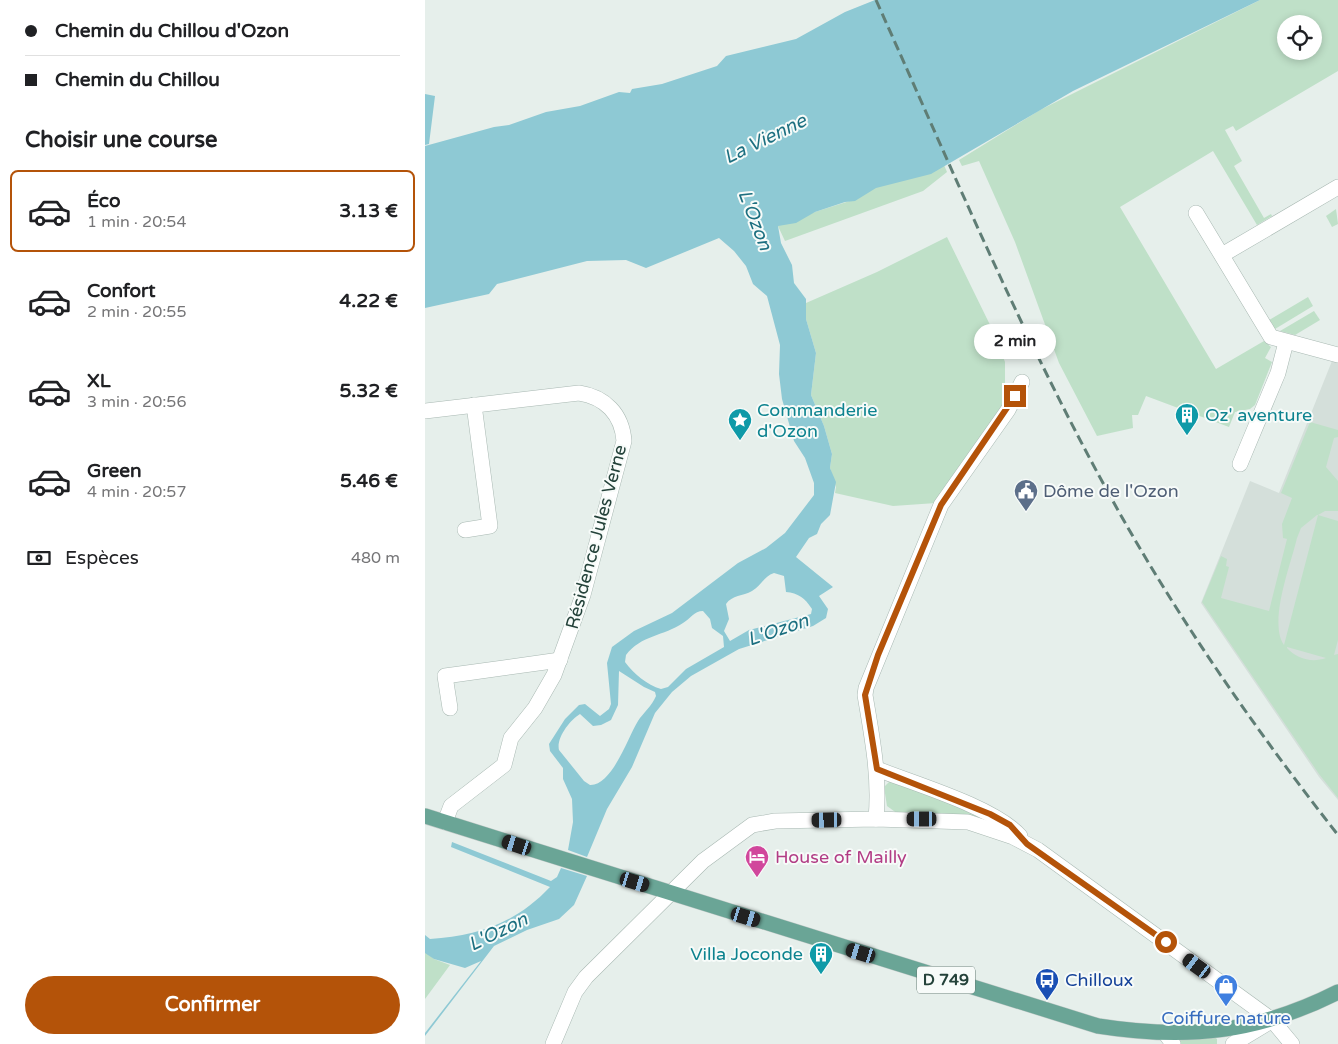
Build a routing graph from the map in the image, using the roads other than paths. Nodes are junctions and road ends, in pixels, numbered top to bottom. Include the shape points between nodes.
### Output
1 (1338, 187) edge
2 (1196, 213) dead end
3 (1222, 255) junction
4 (1286, 342) junction
5 (1338, 355) edge
6 (1022, 382) dead end
7 (473, 405) junction
8 (425, 411) edge
9 (1240, 464) dead end
10 (465, 530) dead end
11 (560, 660) junction
12 (450, 708) dead end
13 (877, 769) junction
14 (425, 816) edge
15 (876, 819) junction
16 (445, 822) junction
17 (1027, 844) junction
18 (670, 893) junction
19 (1338, 992) edge
20 (1273, 1020) junction
21 (1169, 1039) edge
22 (553, 1044) edge
23 (1233, 1044) edge
24 (1292, 1044) edge

1 - 3 street
2 - 3 street
3 - 4 street via 1269,335
4 - 5 street
4 - 9 street via 1278,373
6 - 13 street via 1008,410 941,505 878,655 865,695
7 - 8 street, Résidence Jules Verne
7 - 10 street via 490,526
7 - 11 street, Résidence Jules Verne via 588,394 615,412 623,430 624,441 583,595
11 - 12 street via 445,676
11 - 16 street, Résidence Jules Verne via 535,708 511,738 504,766 451,806
13 - 15 street
13 - 17 street via 990,814 1010,825
14 - 16 main road, D 749
15 - 17 street via 968,822
15 - 18 street via 775,821 752,825 703,861
16 - 18 main road, D 749
17 - 20 street
18 - 21 main road, D 749 via 1077,1021
18 - 22 street via 586,977 575,992
19 - 20 main road, D 749
20 - 21 main road, D 749
20 - 23 street
20 - 24 street

